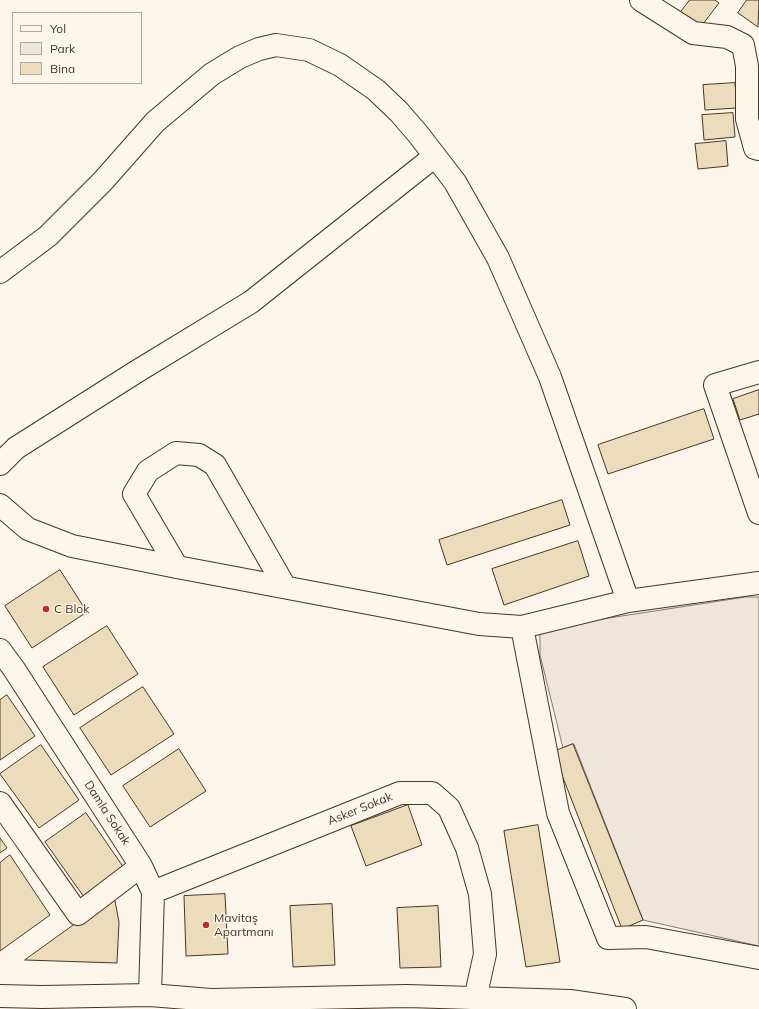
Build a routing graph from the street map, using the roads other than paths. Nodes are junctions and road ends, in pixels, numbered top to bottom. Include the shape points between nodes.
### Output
1 (641, 0) edge
2 (759, 149) edge
3 (435, 156) junction
4 (0, 272) edge
5 (759, 372) edge
6 (0, 464) edge
7 (0, 505) edge
8 (759, 513) edge
9 (177, 567) junction
10 (759, 583) edge
11 (285, 588) junction
12 (628, 601) junction
13 (522, 627) junction
14 (0, 650) edge
15 (7, 674) edge
16 (0, 803) edge
17 (141, 866) junction
18 (153, 892) junction
19 (759, 958) edge
20 (150, 995) junction
21 (0, 996) edge
22 (475, 999) junction
23 (625, 1009) edge

1 - 2 street via 693,33 727,37 743,45 747,66 747,119 754,148
3 - 4 street via 399,112 376,90 340,65 309,50 276,45 259,49 212,74 155,122 103,181 48,236
3 - 6 street via 251,302 16,448
3 - 12 street via 455,182 501,265 550,377
5 - 8 street via 715,385
7 - 9 street via 28,529 72,546
9 - 11 street
9 - 11 street via 134,494 148,471 176,454 200,455 215,466
10 - 12 street
11 - 13 street via 479,624
12 - 13 street
13 - 19 street via 558,814 608,938 646,938
14 - 15 street, Damla Sokak
15 - 17 street, Damla Sokak
16 - 17 street via 78,914
17 - 18 street, Damla Sokak
18 - 20 street, Damla Sokak
18 - 22 street, Asker Sokak via 400,793 432,793 449,808 467,848 480,894 485,954
20 - 21 street
20 - 22 street via 211,1000 407,996
22 - 23 street via 570,1001

